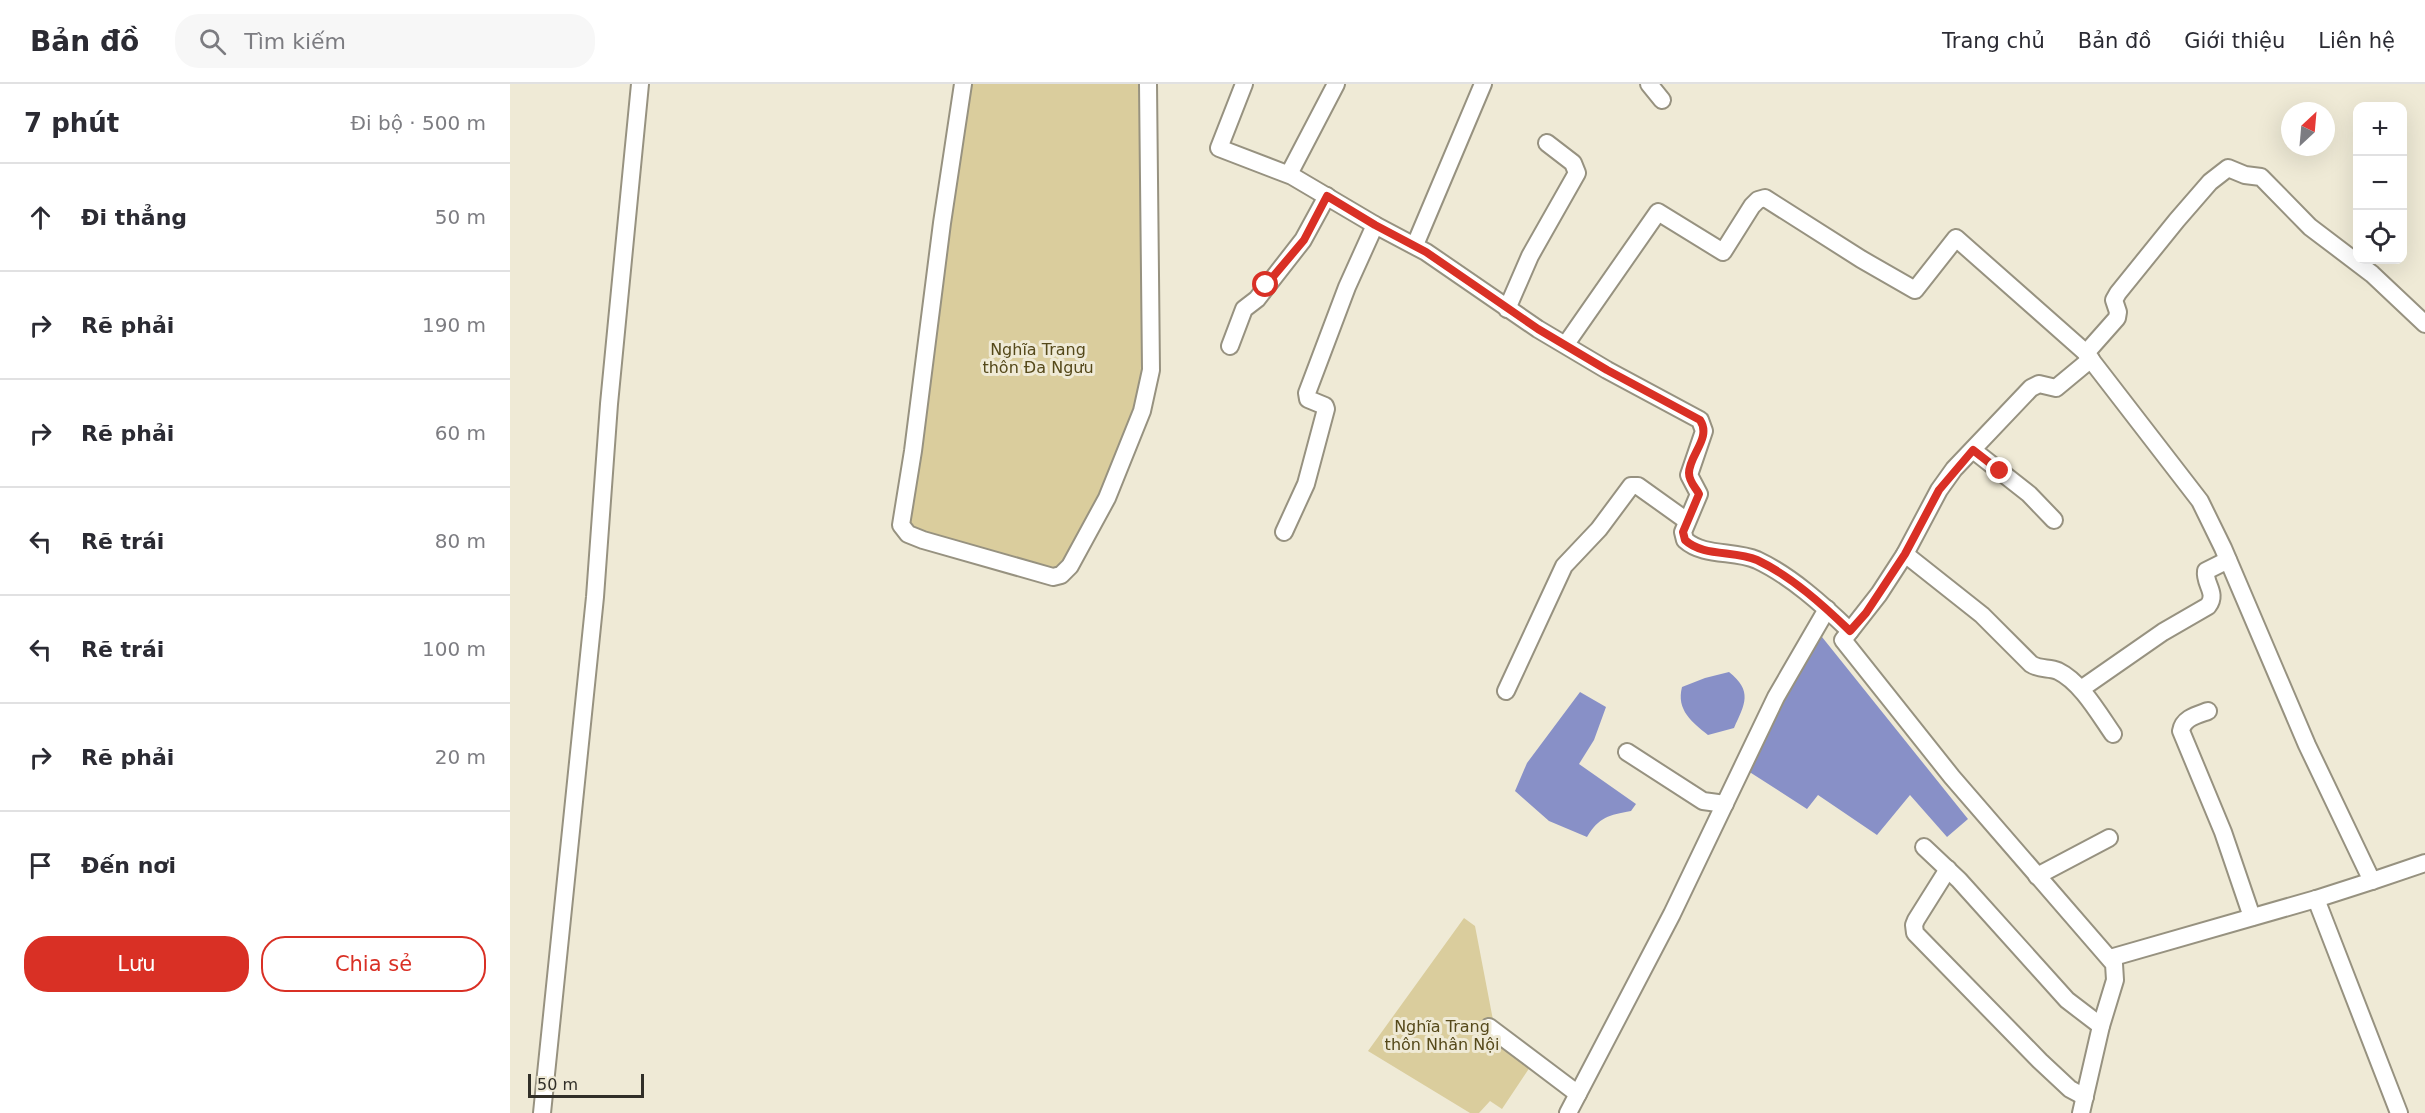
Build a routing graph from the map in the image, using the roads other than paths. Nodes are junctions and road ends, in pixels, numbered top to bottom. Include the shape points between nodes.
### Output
1 (640, 84) edge
2 (963, 84) edge
3 (1148, 84) edge
4 (1244, 84) edge
5 (1336, 84) edge
6 (1484, 84) edge
7 (1649, 84) edge
8 (1662, 100) dead end
9 (1547, 143) dead end
10 (1288, 174) junction
11 (1327, 196) junction
12 (1375, 225) junction
13 (1415, 245) junction
14 (1507, 309) junction
15 (2425, 324) edge
16 (1566, 344) junction
17 (1230, 346) dead end
18 (2088, 356) junction
19 (1973, 450) junction
20 (2054, 520) dead end
21 (1687, 521) junction
22 (1284, 532) dead end
23 (1905, 554) junction
24 (2228, 560) junction
25 (1827, 609) junction
26 (1850, 631) junction
27 (2080, 689) junction
28 (1506, 691) dead end
29 (2208, 711) dead end
30 (2113, 734) dead end
31 (1627, 752) dead end
32 (1725, 804) junction
33 (2109, 838) dead end
34 (1924, 847) dead end
35 (2425, 863) edge
36 (1948, 869) junction
37 (2037, 876) junction
38 (2372, 881) junction
39 (2316, 899) junction
40 (2253, 917) junction
41 (2110, 958) junction
42 (2101, 1026) junction
43 (1489, 1027) dead end
44 (1578, 1094) junction
45 (2083, 1105) edge
46 (542, 1113) edge
47 (1568, 1113) edge
48 (2399, 1113) edge

1 - 46 street via 595,597
2 - 3 street via 901,525 908,534 923,540 1053,577 1070,566 1107,498 1142,411 1151,370
4 - 10 street via 1219,148
5 - 10 street
6 - 13 street
7 - 8 street
9 - 14 street via 1573,164 1577,173 1530,256
10 - 11 street
11 - 12 street
11 - 17 street via 1304,240 1257,299 1244,309
12 - 13 street
12 - 22 street via 1306,393 1308,399 1326,409 1306,484
13 - 14 street
14 - 16 street
15 - 18 street via 2372,274 2310,227 2261,177 2228,168 2177,220 2118,293 2114,300 2117,318
16 - 18 street via 1658,212 1722,252 1752,206 1765,198 1915,290 1956,238
16 - 21 street via 1702,423 1703,434 1689,472 1699,494
18 - 19 street via 2056,388 2039,384 2031,388
18 - 24 street via 2200,501
19 - 20 street via 2029,494
19 - 23 street via 1939,490
21 - 25 street via 1683,535 1689,543 1756,560
21 - 28 street via 1638,486 1631,486 1599,529 1564,566
23 - 26 street
23 - 27 street via 1982,615 2031,664 2057,671
24 - 27 street via 2206,570 2213,598 2208,606
24 - 38 street via 2307,745
25 - 26 street
25 - 32 street via 1776,697
26 - 37 street via 1843,639 1846,648
27 - 30 street
29 - 40 street via 2186,721 2181,731
31 - 32 street via 1702,801
32 - 44 street
33 - 37 street
34 - 36 street
35 - 38 street
36 - 42 street via 2067,1000
36 - 45 street via 1919,914 1915,933
37 - 41 street
38 - 39 street
39 - 40 street
39 - 48 street
40 - 41 street
41 - 42 street via 2116,976
42 - 45 street
43 - 44 street
44 - 47 street

